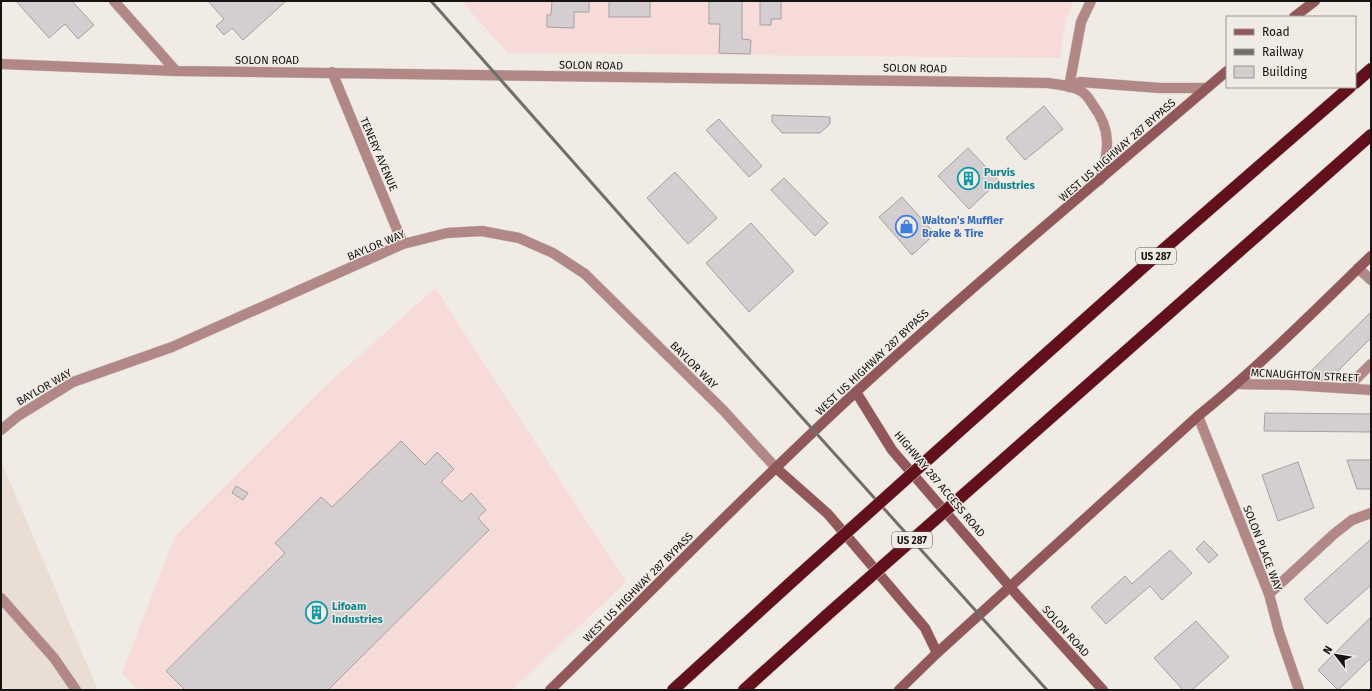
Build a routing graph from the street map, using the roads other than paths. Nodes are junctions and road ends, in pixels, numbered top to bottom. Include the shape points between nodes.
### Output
1 (114, 1) edge
2 (1091, 1) edge
3 (1315, 1) edge
4 (1295, 16) edge
5 (1, 64) edge
6 (1371, 69) edge
7 (176, 72) junction
8 (332, 72) junction
9 (1226, 72) edge
10 (1356, 82) edge
11 (1069, 86) junction
12 (1207, 88) junction
13 (1349, 88) edge
14 (1371, 135) edge
15 (1100, 180) junction
16 (403, 244) junction
17 (1371, 256) edge
18 (1358, 268) junction
19 (1371, 280) edge
20 (1371, 364) edge
21 (1238, 384) junction
22 (1346, 388) junction
23 (1371, 390) edge
24 (856, 392) junction
25 (1198, 416) junction
26 (1, 430) edge
27 (776, 468) junction
28 (912, 474) junction
29 (1371, 513) edge
30 (1011, 587) junction
31 (1268, 594) junction
32 (1, 598) edge
33 (937, 653) junction
34 (76, 690) edge
35 (550, 690) edge
36 (672, 690) edge
37 (744, 690) edge
38 (899, 690) edge
39 (1103, 690) edge
40 (1299, 690) edge

1 - 7 street
2 - 11 street via 1081,22
3 - 4 main road
5 - 7 street, SOLON ROAD
6 - 10 highway
7 - 8 street, SOLON ROAD
8 - 11 street, SOLON ROAD via 971,80
8 - 16 street, TENERY AVENUE
9 - 12 main road, WEST US HIGHWAY 287 BYPASS
11 - 12 street via 1080,82 1160,88
11 - 15 street, SOLON ROAD via 1085,94 1099,112 1106,129 1108,143
12 - 15 main road, WEST US HIGHWAY 287 BYPASS
13 - 28 highway, US 287, bridge
14 - 37 highway, US 287, bridge
15 - 24 main road, WEST US HIGHWAY 287 BYPASS via 955,302
16 - 26 street, BAYLOR WAY via 179,344 73,382 18,416
16 - 27 street, BAYLOR WAY via 447,233 482,231 519,238 553,253 585,274 723,410
17 - 18 main road
18 - 19 street
18 - 21 main road
20 - 22 street
21 - 22 street, MCNAUGHTON STREET
21 - 25 main road
22 - 23 street, MCNAUGHTON STREET
24 - 27 main road, WEST US HIGHWAY 287 BYPASS
24 - 28 main road, HIGHWAY 287 ACCESS ROAD via 892,450
25 - 30 main road
25 - 31 street, SOLON PLACE WAY
27 - 33 main road via 833,519 925,628
27 - 35 main road, WEST US HIGHWAY 287 BYPASS
28 - 30 main road, HIGHWAY 287 ACCESS ROAD
28 - 36 highway, US 287, bridge
29 - 31 street via 1352,520 1334,534
30 - 33 main road
30 - 39 main road, SOLON ROAD
31 - 40 street, SOLON PLACE WAY
32 - 34 street via 54,658
33 - 38 main road

